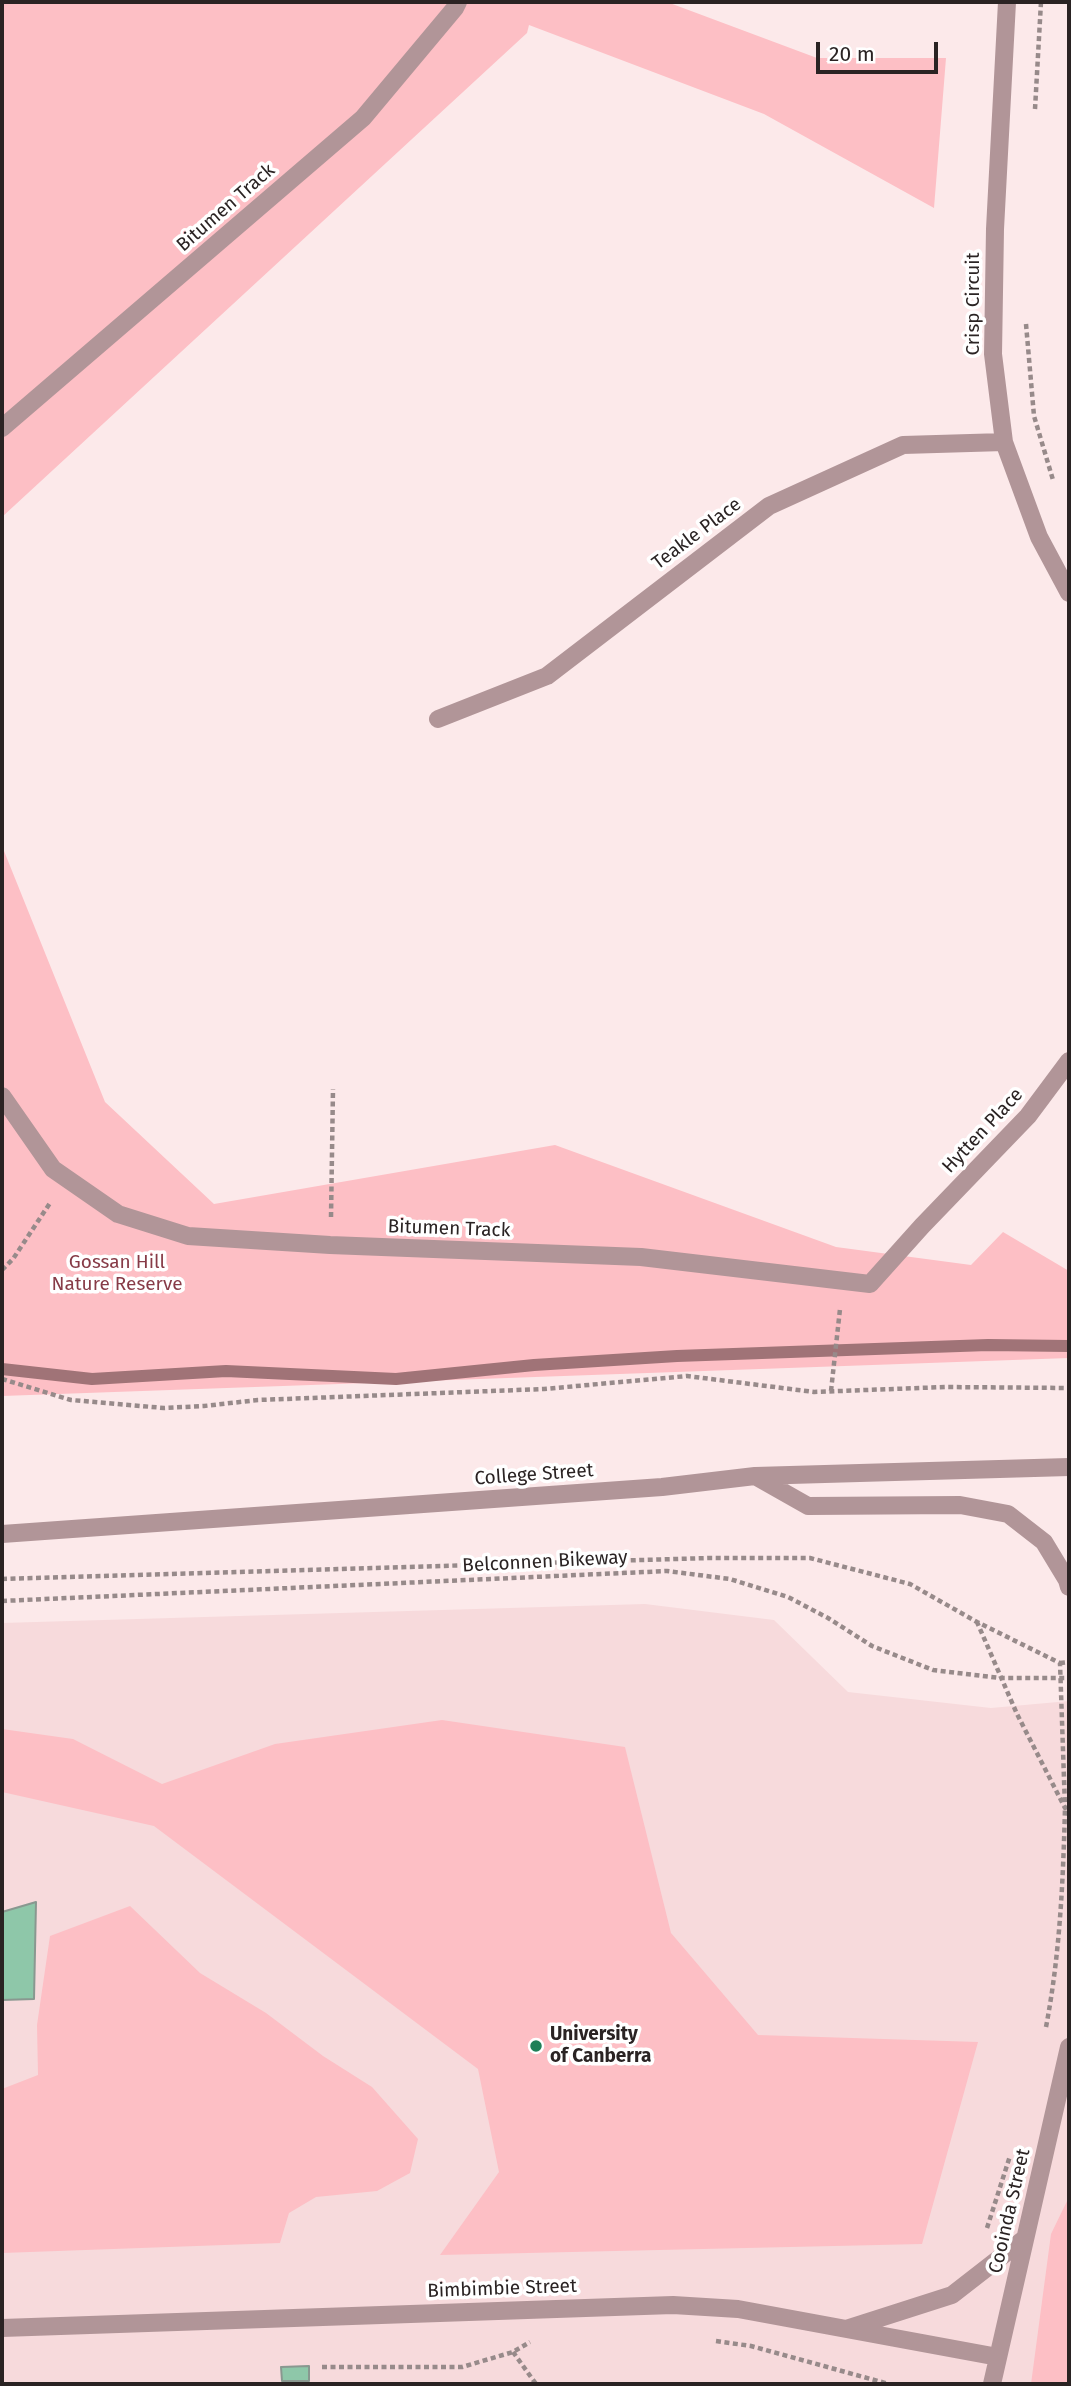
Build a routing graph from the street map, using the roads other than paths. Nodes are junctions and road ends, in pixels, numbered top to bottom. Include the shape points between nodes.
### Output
1 (458, 2) edge
2 (1007, 2) edge
3 (2, 428) edge
4 (1004, 442) junction
5 (1069, 593) edge
6 (439, 719) dead end
7 (1069, 1061) edge
8 (2, 1096) edge
9 (922, 1226) joint
10 (1069, 1467) edge
11 (755, 1476) junction
12 (2, 1534) edge
13 (1069, 1587) edge
14 (1069, 2047) edge
15 (1024, 2239) junction
16 (2, 2328) edge
17 (845, 2329) junction
18 (998, 2357) junction
19 (992, 2384) edge

1 - 3 street, Bitumen Track via 363,118
2 - 4 street, Crisp Circuit via 993,354
4 - 5 street, Crisp Circuit via 1040,537
4 - 6 street, Teakle Place via 903,444 769,506 547,676
7 - 9 street, Hytten Place via 1028,1116
8 - 9 street, Bitumen Track via 53,1169 118,1214 188,1236 641,1257 870,1284
10 - 11 street, College Street
11 - 12 street, College Street via 662,1487
11 - 13 street via 808,1506 960,1505 1008,1514 1044,1542
14 - 15 street, Cooinda Street
15 - 17 street via 951,2295
15 - 18 street, Cooinda Street
16 - 17 street, Bimbimbie Street via 673,2305 738,2309
17 - 18 street, Bimbimbie Street
18 - 19 street, Cooinda Street

